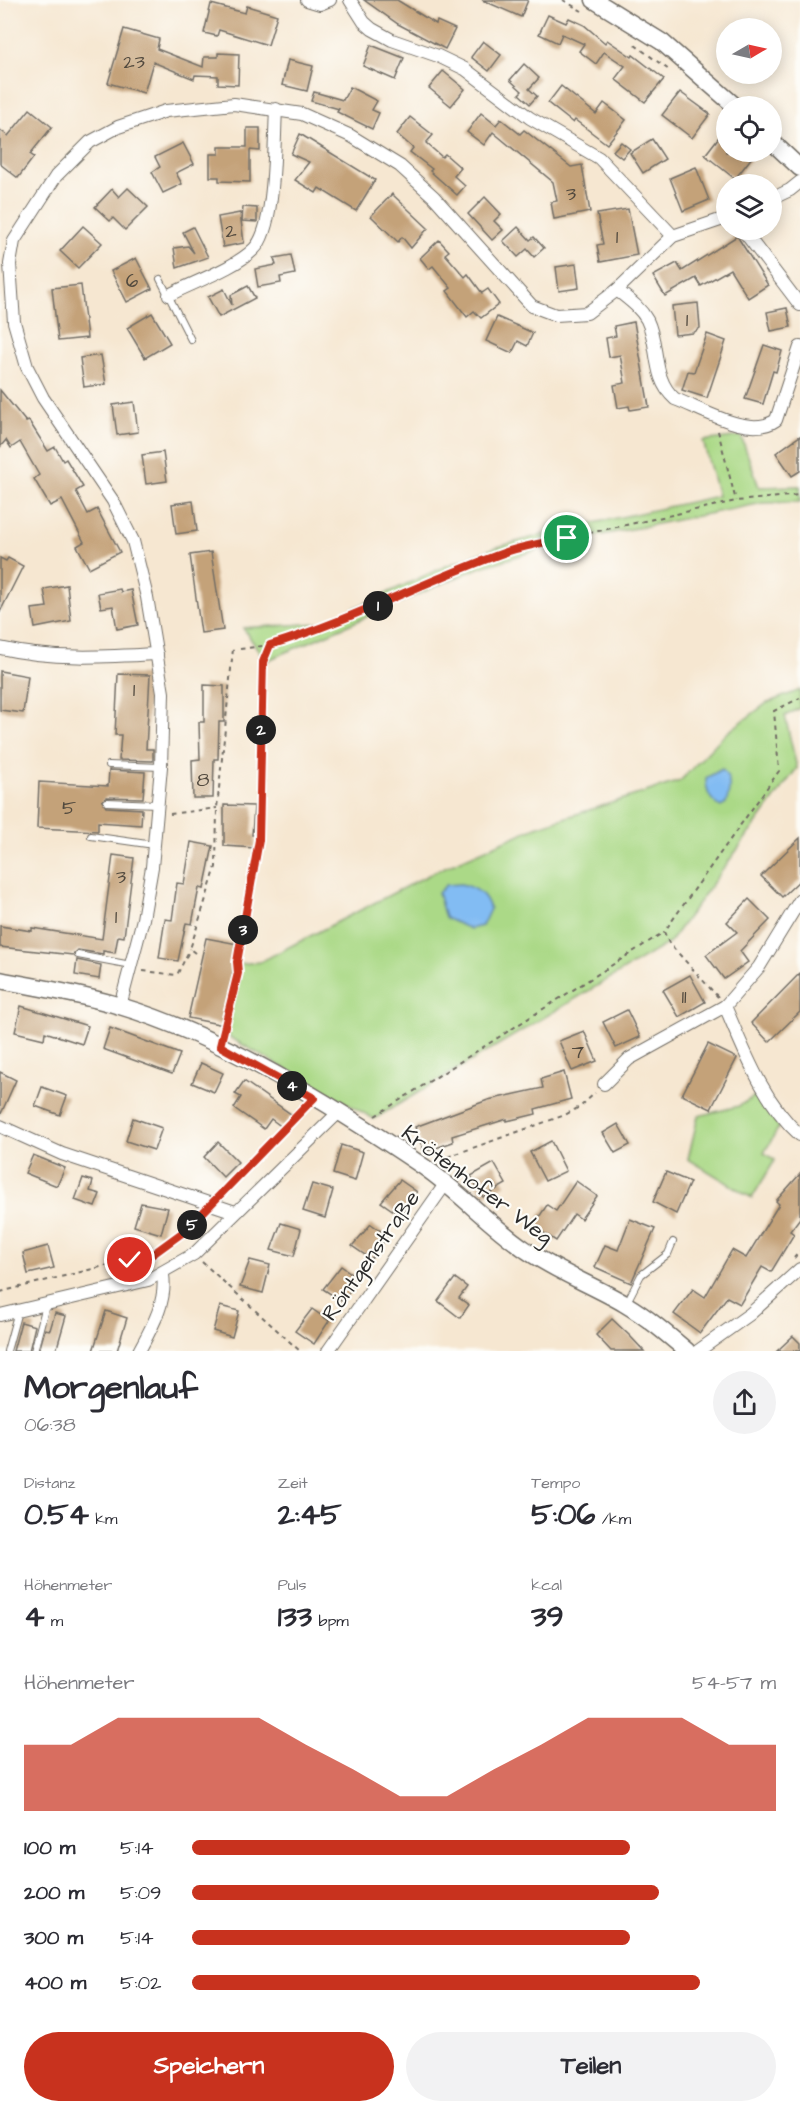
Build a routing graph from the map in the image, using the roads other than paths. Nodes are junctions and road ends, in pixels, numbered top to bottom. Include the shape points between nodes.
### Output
1 (308, 0) edge
2 (330, 0) edge
3 (350, 0) edge
4 (589, 6) edge
5 (724, 96) edge
6 (276, 109) junction
7 (782, 151) edge
8 (800, 168) edge
9 (800, 182) edge
10 (782, 194) edge
11 (716, 221) edge
12 (673, 236) junction
13 (751, 240) edge
14 (160, 279) dead end
15 (617, 290) junction
16 (169, 295) junction
17 (800, 305) edge
18 (191, 340) dead end
19 (800, 347) edge
20 (0, 648) edge
21 (157, 654) junction
22 (109, 765) dead end
23 (161, 767) junction
24 (107, 802) dead end
25 (158, 810) junction
26 (91, 836) dead end
27 (154, 845) junction
28 (800, 900) edge
29 (78, 955) dead end
30 (131, 968) junction
31 (0, 980) edge
32 (120, 1006) junction
33 (725, 1006) junction
34 (604, 1083) road end
35 (338, 1113) junction
36 (0, 1126) edge
37 (798, 1130) edge
38 (446, 1183) junction
39 (235, 1212) junction
40 (673, 1242) dead end
41 (800, 1269) edge
42 (163, 1275) junction
43 (46, 1304) junction
44 (626, 1305) junction
45 (18, 1310) junction
46 (0, 1315) edge
47 (7, 1351) edge
48 (34, 1351) edge
49 (139, 1351) edge
50 (328, 1351) edge
51 (687, 1351) edge
52 (698, 1351) edge

1 - 2 street via 320,4
3 - 12 street via 372,29 465,69 530,118 599,158
4 - 5 street via 662,42
6 - 15 street via 326,124 400,166 434,197 532,306 556,315 586,313
6 - 16 street via 269,218 261,240 248,254
6 - 21 street via 203,105 166,111 118,127 90,142 70,161 14,241 10,264 14,322 27,367 43,398 124,520 141,567
7 - 8 street
9 - 10 street
11 - 12 street
12 - 15 street
13 - 17 street
14 - 16 lane
15 - 19 street via 638,307 648,322 659,375 668,392 675,399 753,428 776,420
16 - 18 lane
20 - 21 street via 65,657
21 - 23 street via 163,693
22 - 23 lane
23 - 25 street
24 - 25 lane
25 - 27 street
26 - 27 lane
27 - 30 street
28 - 33 street via 759,967
29 - 30 lane
30 - 32 street
31 - 32 street, Krötenhofer Weg
32 - 35 street, Krötenhofer Weg via 220,1046
33 - 34 street via 628,1059
33 - 37 street via 744,1052 767,1092
35 - 38 street, Krötenhofer Weg
35 - 39 street
36 - 39 street via 62,1154
38 - 44 street, Krötenhofer Weg via 528,1252
38 - 50 street, Röntgenstraße
39 - 42 street via 194,1254
40 - 44 lane via 668,1254 641,1275
41 - 52 street via 750,1314
42 - 43 street
42 - 49 street via 161,1305
43 - 45 street
43 - 48 lane
44 - 51 street, Krötenhofer Weg
45 - 46 street
45 - 47 lane

